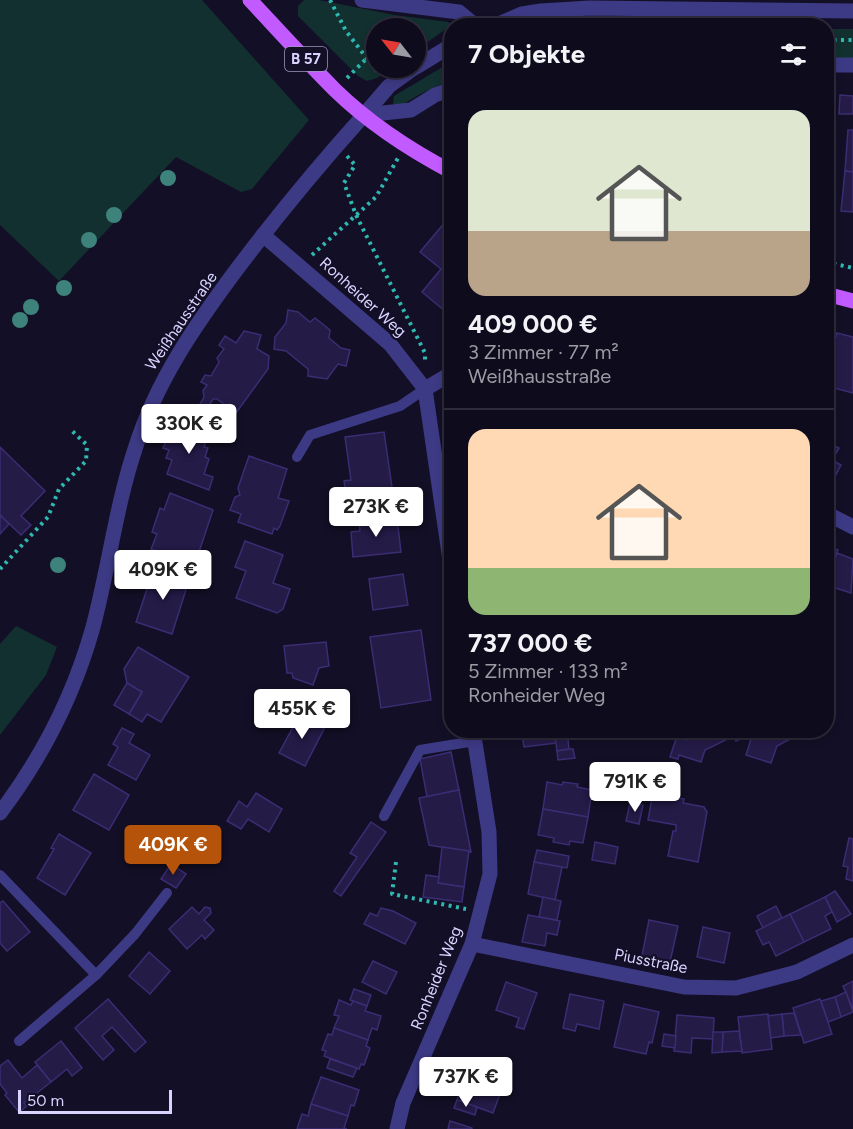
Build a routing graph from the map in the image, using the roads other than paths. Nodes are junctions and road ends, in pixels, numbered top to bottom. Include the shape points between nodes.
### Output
1 (250, 0) edge
2 (362, 0) edge
3 (853, 11) edge
4 (466, 18) edge
5 (513, 18) edge
6 (541, 18) edge
7 (444, 50) edge
8 (426, 60) edge
9 (834, 65) edge
10 (853, 65) edge
11 (400, 78) edge
12 (444, 92) edge
13 (364, 115) junction
14 (444, 167) edge
15 (263, 235) junction
16 (834, 296) edge
17 (853, 301) edge
18 (444, 378) edge
19 (425, 389) junction
20 (297, 457) dead end
21 (834, 517) edge
22 (444, 519) edge
23 (853, 527) edge
24 (466, 738) edge
25 (474, 738) edge
26 (0, 813) edge
27 (384, 816) dead end
28 (0, 875) edge
29 (167, 893) dead end
30 (472, 944) junction
31 (853, 945) edge
32 (96, 975) junction
33 (19, 1041) dead end
34 (397, 1129) edge

1 - 13 main road, B 57
2 - 4 street via 459,12
3 - 6 street via 590,8
5 - 6 street via 522,14
7 - 8 street, Weißhausstraße
9 - 10 street
11 - 13 street, Weißhausstraße
12 - 13 street via 411,110
13 - 14 main road, B 57
13 - 15 street, Weißhausstraße
15 - 19 street, Ronheider Weg via 390,344
15 - 26 street, Weißhausstraße via 196,325 161,383 136,445 120,501 80,669 46,744
16 - 17 main road
18 - 19 street
19 - 20 lane via 399,406 310,435
19 - 22 street, Ronheider Weg
21 - 23 street
24 - 27 lane via 420,750
25 - 30 street, Ronheider Weg via 489,832 490,874
28 - 32 lane
29 - 32 lane
30 - 31 street, Piusstraße via 684,987 736,988 797,972
30 - 34 street, Ronheider Weg via 403,1103
32 - 33 lane

